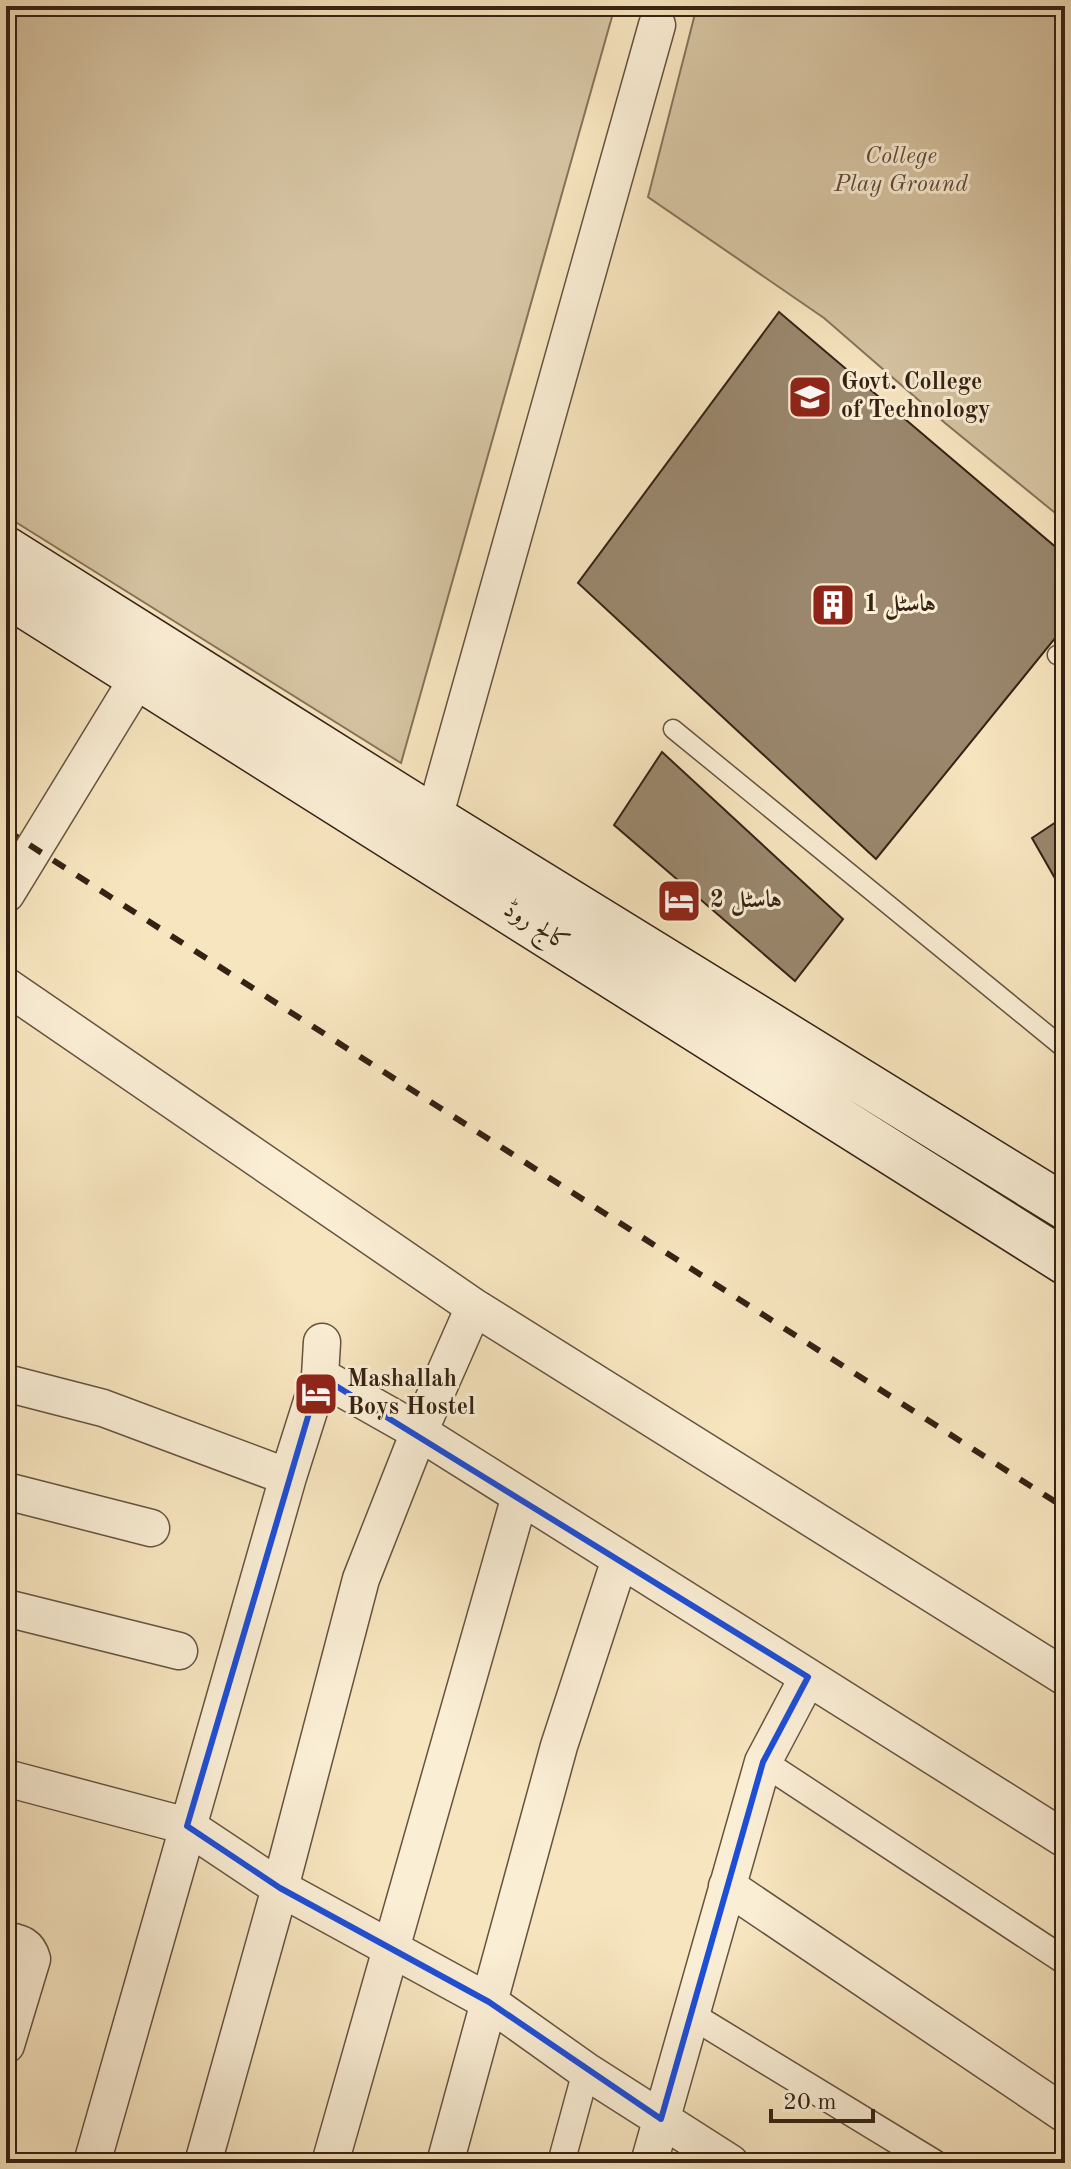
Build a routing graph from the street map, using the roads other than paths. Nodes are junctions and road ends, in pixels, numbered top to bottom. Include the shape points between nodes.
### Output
1 (657, 25) dead end
2 (6, 549) edge
3 (6, 594) edge
4 (148, 662) junction
5 (673, 729) dead end
6 (434, 818) junction
7 (6, 894) edge
8 (8, 990) edge
9 (1065, 1049) edge
10 (1065, 1207) edge
11 (1065, 1262) edge
12 (474, 1307) junction
13 (6, 1383) edge
14 (419, 1432) junction
15 (288, 1477) junction
16 (6, 1491) edge
17 (520, 1496) junction
18 (151, 1528) dead end
19 (620, 1559) junction
20 (6, 1608) edge
21 (179, 1651) dead end
22 (808, 1677) junction
23 (1065, 1677) edge
24 (763, 1762) junction
25 (6, 1778) edge
26 (187, 1826) junction
27 (1065, 1839) edge
28 (727, 1886) junction
29 (280, 1888) junction
30 (6, 1940) edge
31 (390, 1948) junction
32 (1065, 1961) edge
33 (489, 2002) junction
34 (691, 2015) junction
35 (6, 2045) edge
36 (586, 2071) junction
37 (1065, 2114) edge
38 (661, 2119) junction
39 (92, 2163) edge
40 (203, 2163) edge
41 (330, 2163) edge
42 (445, 2163) edge
43 (561, 2163) edge
44 (649, 2163) edge
45 (730, 2163) edge
46 (934, 2163) edge

1 - 6 street
2 - 4 main road, کالج روڈ
3 - 4 main road, کالج روڈ
4 - 6 main road, کالج روڈ
4 - 7 street
4 - 11 main road, کالج روڈ
5 - 9 lane
6 - 10 main road, کالج روڈ
8 - 12 street
12 - 14 street
12 - 23 street
13 - 15 street via 103,1408
14 - 15 street via 321,1359
14 - 17 street
14 - 29 street via 361,1579
15 - 26 street
16 - 18 street
17 - 19 street
17 - 31 street
19 - 22 street
19 - 33 street via 559,1746
20 - 21 street
22 - 24 street
22 - 27 street
24 - 28 street
24 - 32 street
25 - 26 street
26 - 29 street
26 - 39 street
28 - 34 street
28 - 37 street
29 - 31 street
29 - 40 street
30 - 35 street via 22,1944 32,1959
31 - 33 street
31 - 41 street
33 - 36 street
33 - 42 street
34 - 38 street
34 - 46 street
36 - 38 street
36 - 43 street
38 - 44 street
38 - 45 street

